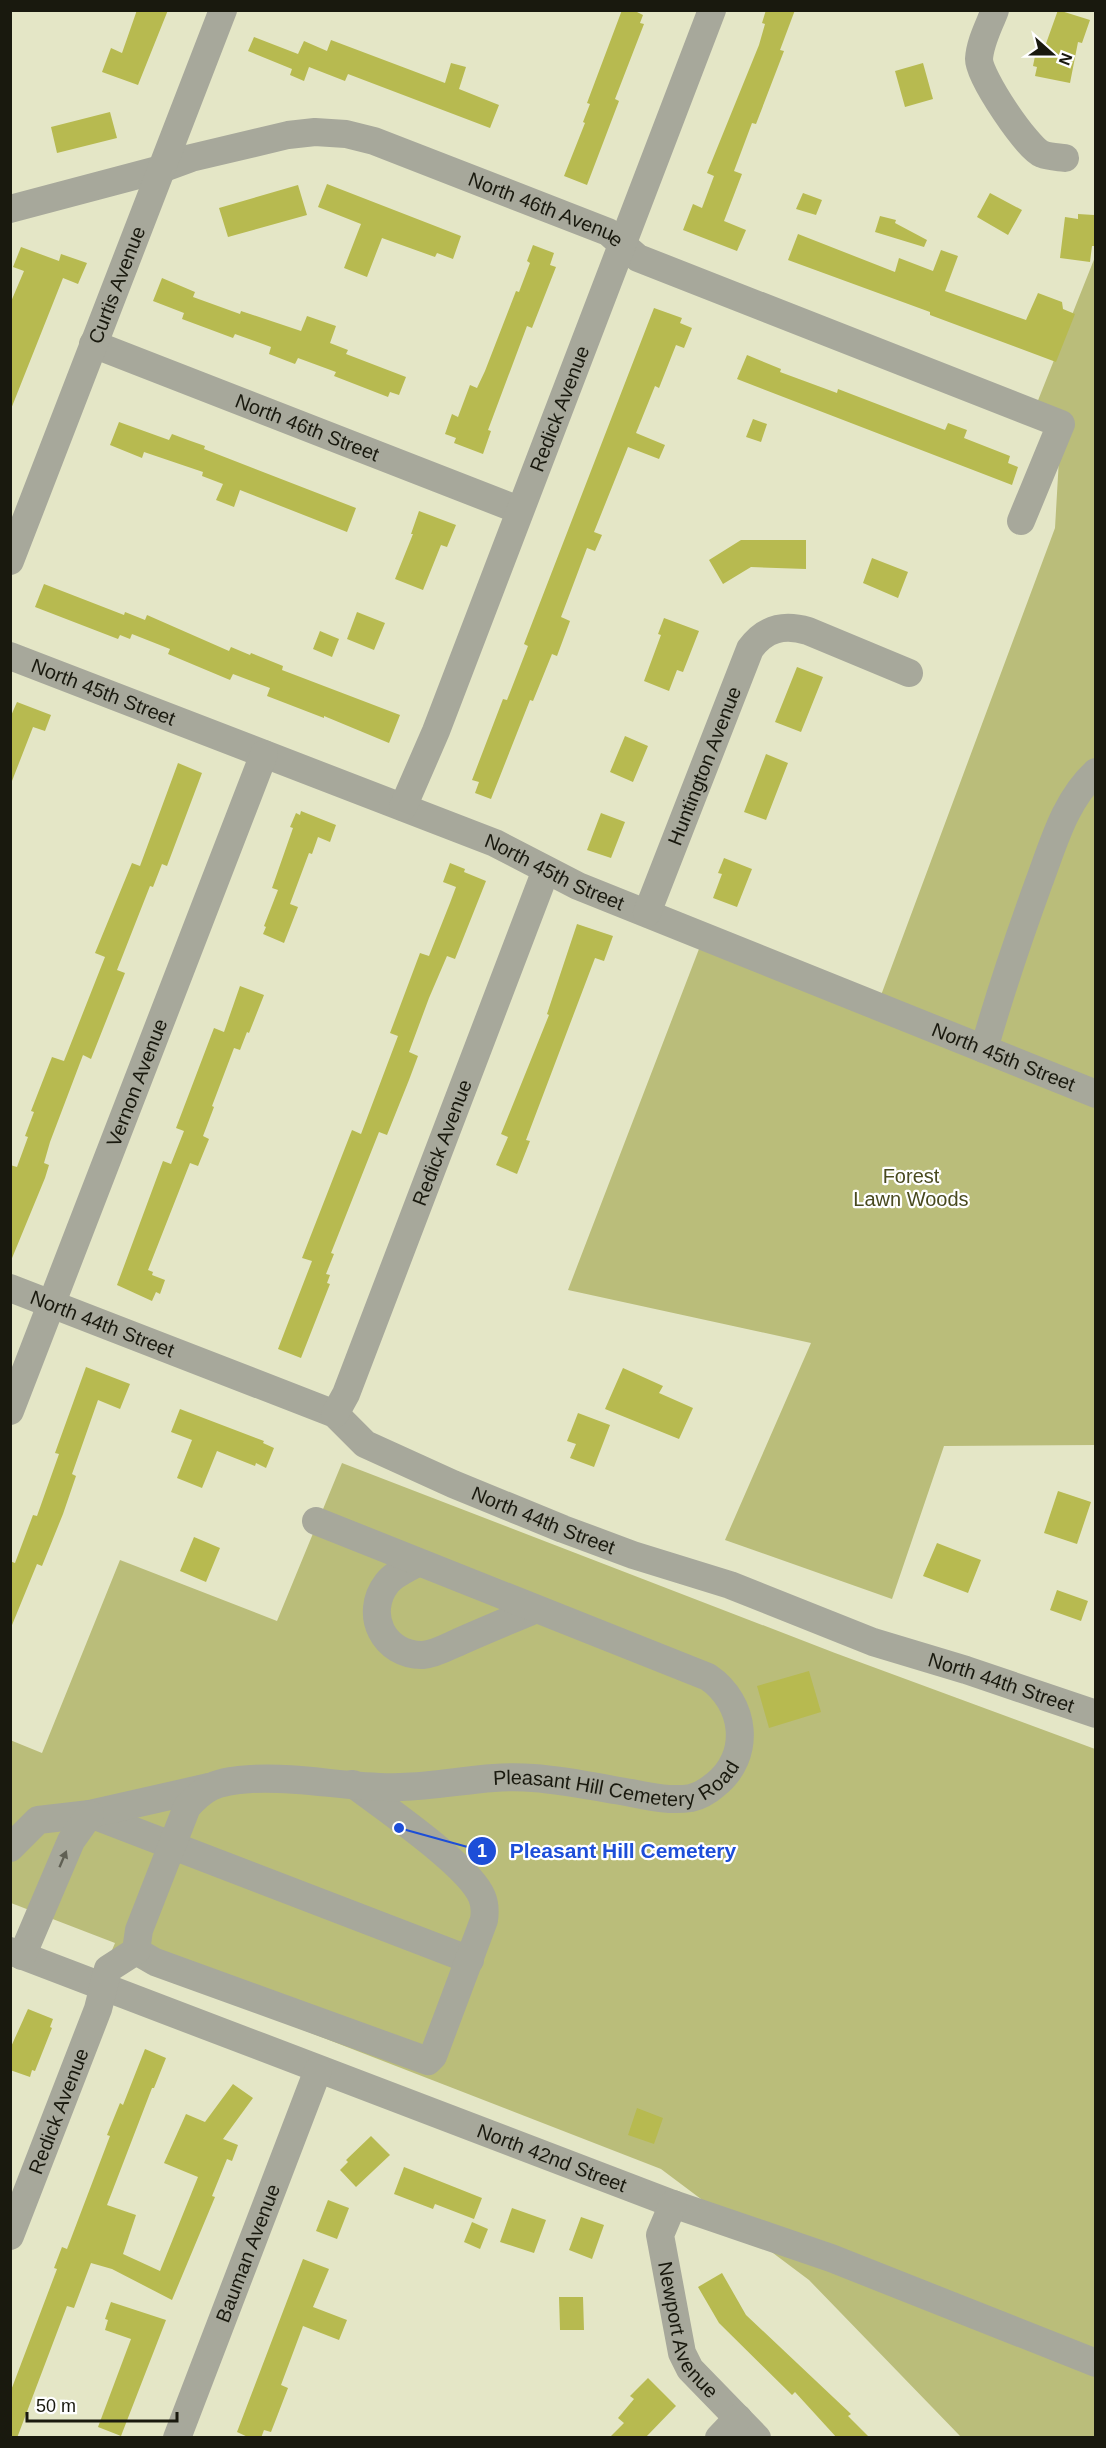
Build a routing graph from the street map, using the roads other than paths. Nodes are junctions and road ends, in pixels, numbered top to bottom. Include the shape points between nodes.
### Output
1 (223, 10) edge
2 (712, 10) edge
3 (995, 10) edge
4 (1065, 158) dead end
5 (161, 169) junction
6 (10, 209) edge
7 (622, 244) junction
8 (93, 344) junction
9 (519, 510) junction
10 (1021, 521) dead end
11 (10, 561) edge
12 (10, 656) edge
13 (909, 673) dead end
14 (264, 754) junction
15 (1095, 772) edge
16 (403, 807) junction
17 (546, 870) junction
18 (647, 913) junction
19 (984, 1049) junction
20 (1095, 1094) edge
21 (10, 1288) edge
22 (52, 1304) junction
23 (10, 1412) edge
24 (335, 1414) junction
25 (316, 1521) dead end
26 (417, 1563) junction
27 (534, 1610) junction
28 (1095, 1714) edge
29 (353, 1784) junction
30 (214, 1785) junction
31 (90, 1814) junction
32 (172, 1847) junction
33 (10, 1848) edge
34 (136, 1952) junction
35 (16, 1953) edge
36 (470, 1960) junction
37 (102, 1987) junction
38 (318, 2070) junction
39 (673, 2204) junction
40 (10, 2235) edge
41 (1095, 2363) edge
42 (738, 2431) edge
43 (177, 2438) edge

1 - 5 street, Curtis Avenue
2 - 7 street, Redick Avenue
3 - 4 street via 979,60 985,80 1011,121 1041,154
5 - 6 street, North 46th Avenue
5 - 7 street, North 46th Avenue via 288,135 346,134 374,141 608,232
5 - 8 street, Curtis Avenue
7 - 9 street, Redick Avenue
7 - 10 street, North 46th Avenue via 638,258 1061,424
8 - 9 street, North 46th Street
8 - 11 street, Curtis Avenue
9 - 16 street, Redick Avenue via 432,741
12 - 14 street, North 45th Street
13 - 18 street, Huntington Avenue via 791,626 773,629 757,639
14 - 16 street, North 45th Street
14 - 22 street, Vernon Avenue
15 - 19 street via 1071,804 1054,841
16 - 17 street, North 45th Street via 495,843
17 - 18 street, North 45th Street
17 - 24 street, Redick Avenue via 346,1394
18 - 19 street, North 45th Street
19 - 20 street, North 45th Street
21 - 22 street, North 44th Street
22 - 23 street, Vernon Avenue
22 - 24 street, North 44th Street
24 - 28 street, North 44th Street via 365,1444 563,1529 730,1585 873,1642
25 - 26 street, Pleasant Hill Cemetery Road
26 - 27 street, Pleasant Hill Cemetery Road
26 - 27 street via 391,1578 376,1607 383,1634 399,1650 412,1654 434,1652
27 - 29 street, Pleasant Hill Cemetery Road via 717,1683 736,1709 740,1729 736,1756 722,1779 693,1797 669,1800 575,1782 530,1778 400,1787
29 - 30 street, Pleasant Hill Cemetery Road via 274,1778
29 - 36 street via 426,1839 476,1887 482,1898 484,1920
30 - 31 street
30 - 32 street, Pleasant Hill Cemetery Road via 187,1807
31 - 32 street
31 - 33 street via 38,1820
35 -> 31 street via 71,1841
32 - 34 street, Pleasant Hill Cemetery Road via 139,1930
32 - 36 street
34 - 36 street via 154,1962 428,2061
34 - 37 street via 108,1969
35 - 37 street, North 42nd Street
37 - 38 street, North 42nd Street
37 - 40 street, Redick Avenue via 98,2009
38 - 39 street, North 42nd Street
38 - 43 street, Bauman Avenue
39 - 41 street, North 42nd Street via 831,2258
39 - 42 street, Newport Avenue via 660,2235 681,2353

